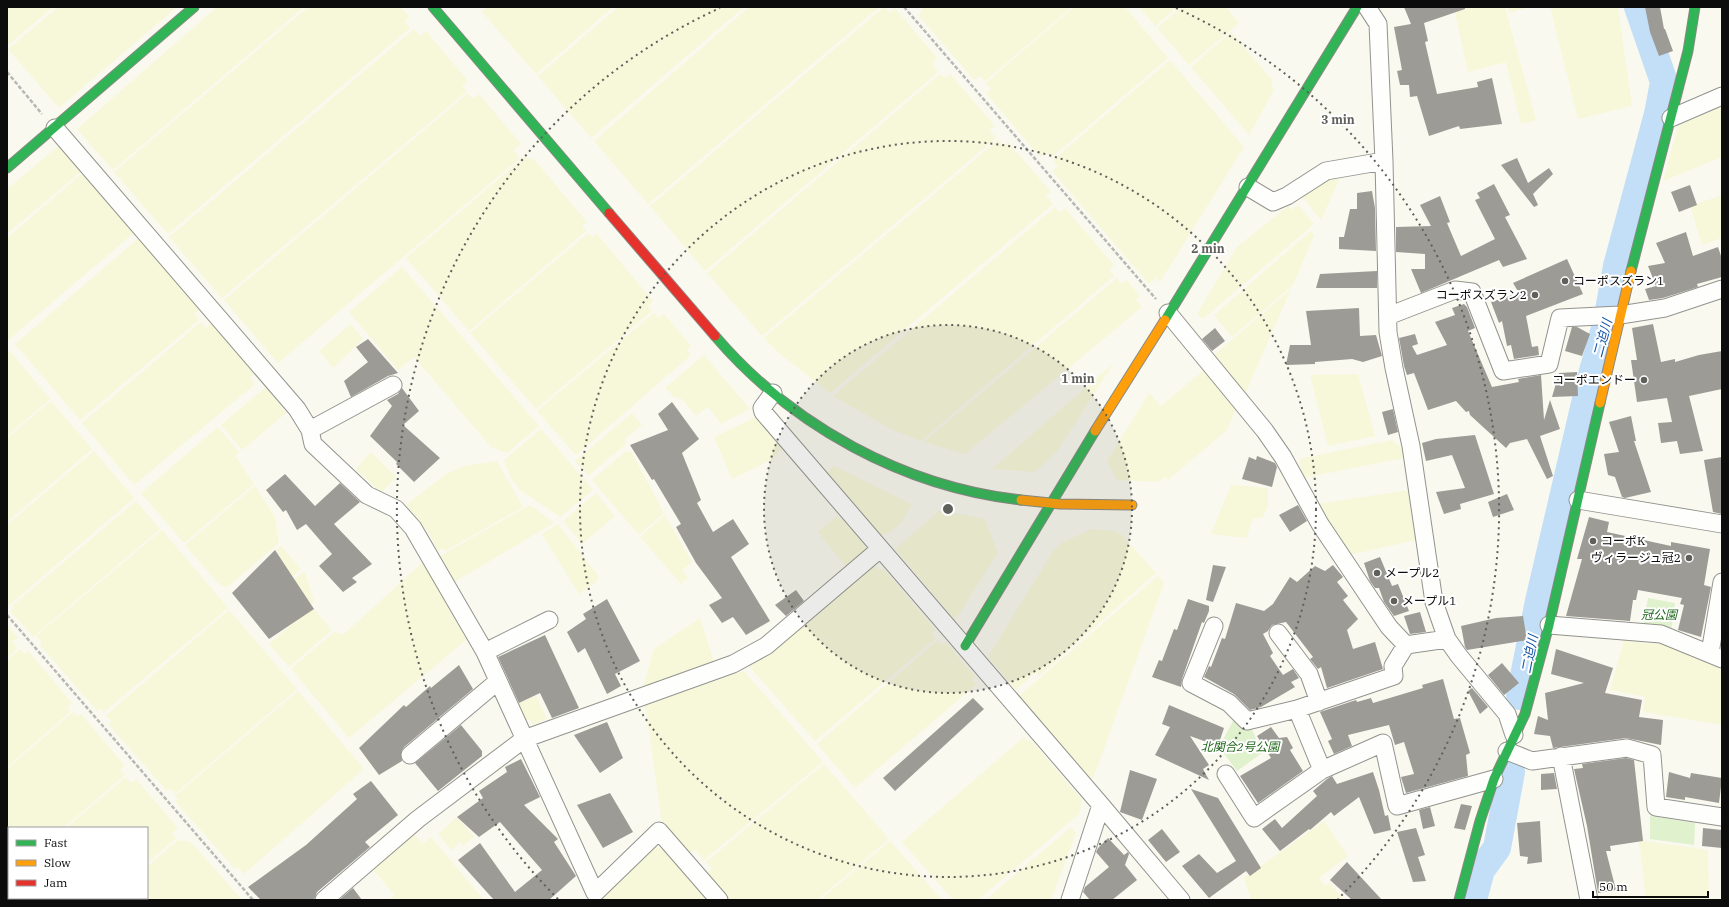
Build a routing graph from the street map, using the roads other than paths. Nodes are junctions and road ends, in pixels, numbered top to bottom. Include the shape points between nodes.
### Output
1 (194, 7) edge
2 (433, 7) edge
3 (1357, 7) edge
4 (1367, 7) edge
5 (1695, 7) edge
6 (1722, 96) edge
7 (1671, 118) junction
8 (54, 128) junction
9 (1384, 160) junction
10 (7, 168) edge
11 (1248, 187) junction
12 (1722, 290) edge
13 (1168, 313) junction
14 (1618, 315) junction
15 (1388, 316) junction
16 (393, 384) dead end
17 (773, 393) junction
18 (310, 430) junction
19 (1578, 500) junction
20 (1050, 503) junction
21 (1132, 505) dead end
22 (1722, 524) edge
23 (880, 549) junction
24 (1722, 582) edge
25 (549, 620) dead end
26 (1549, 625) junction
27 (1214, 626) dead end
28 (1278, 633) dead end
29 (1447, 638) junction
30 (1406, 645) junction
31 (965, 646) junction
32 (485, 652) junction
33 (1716, 656) edge
34 (498, 681) junction
35 (1318, 702) junction
36 (1297, 709) junction
37 (1514, 735) junction
38 (524, 738) junction
39 (1507, 751) junction
40 (410, 755) dead end
41 (1561, 756) junction
42 (1322, 770) junction
43 (1226, 774) dead end
44 (1494, 779) junction
45 (1101, 805) junction
46 (1722, 817) edge
47 (324, 900) edge
48 (719, 900) edge
49 (1070, 900) edge
50 (1181, 900) edge
51 (1459, 900) edge
52 (1589, 900) edge

1 - 8 street
2 - 17 street via 732,356
3 - 11 street
4 - 9 street via 1378,24
5 - 7 street via 1688,51
6 - 7 street
7 - 14 street
8 - 10 street
8 - 18 street via 297,409
9 - 11 street via 1326,171 1273,202
9 - 15 street
11 - 13 street
12 - 14 street via 1665,308
13 - 20 street
13 - 30 street via 1265,431 1283,457 1320,524 1389,628
14 - 15 street via 1560,318 1549,364 1503,371 1472,292 1455,290
14 - 19 street
15 - 29 street via 1388,332 1411,446 1434,602
16 - 18 street
17 - 20 street via 814,423 861,452 915,476 969,491
17 - 23 street via 762,408 763,412
18 - 32 street via 313,444 368,495 396,509 413,528
19 - 22 street
19 - 26 street
20 - 21 street
20 - 31 street
23 - 31 street
23 - 38 street via 766,646 733,664
24 - 33 street
25 - 32 street
26 - 33 street via 1661,634
26 - 37 street via 1525,714
27 - 36 street via 1191,683 1229,703 1247,721
28 - 35 street via 1309,674
29 - 30 street
29 - 37 street via 1507,714
30 - 35 street via 1394,666 1394,676
31 - 45 street
32 - 34 street
34 - 38 street
34 - 40 street
35 - 36 street
36 - 42 street
37 - 39 street
38 - 47 street via 418,819
38 - 48 street via 595,893 659,831
39 - 41 street via 1532,761
39 - 44 street
41 - 46 street via 1627,748 1652,755 1656,807
41 - 52 street
42 - 43 street via 1254,818
42 - 44 street via 1382,743 1397,806
44 - 51 street
45 - 49 street
45 - 50 street

